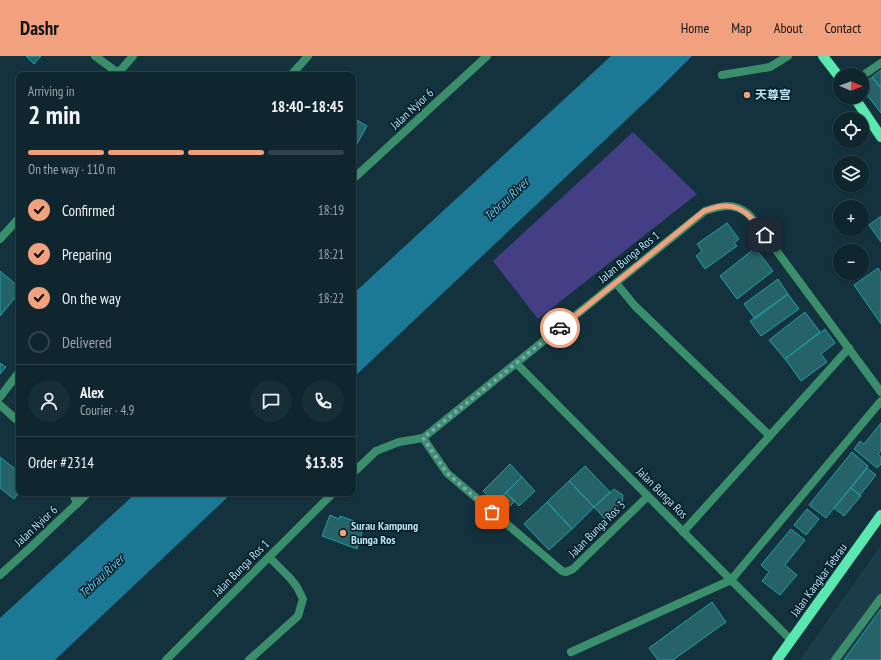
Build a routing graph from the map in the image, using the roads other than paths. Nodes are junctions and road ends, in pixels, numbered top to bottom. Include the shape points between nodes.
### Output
1 (95, 56) edge
2 (133, 56) edge
3 (308, 56) edge
4 (488, 56) edge
5 (788, 56) edge
6 (823, 56) edge
7 (881, 63) edge
8 (833, 69) edge
9 (869, 71) edge
10 (117, 72) edge
11 (121, 72) edge
12 (294, 72) edge
13 (722, 75) dead end
14 (859, 104) edge
15 (881, 137) edge
16 (356, 176) edge
17 (16, 221) edge
18 (0, 240) edge
19 (616, 283) junction
20 (849, 348) junction
21 (516, 363) junction
22 (16, 376) edge
23 (881, 392) edge
24 (0, 397) edge
25 (881, 402) edge
26 (0, 405) edge
27 (16, 419) edge
28 (770, 436) junction
29 (423, 438) junction
30 (356, 470) edge
31 (74, 496) edge
32 (85, 496) edge
33 (330, 496) edge
34 (648, 496) junction
35 (77, 504) junction
36 (881, 516) edge
37 (683, 532) junction
38 (268, 557) junction
39 (0, 575) edge
40 (731, 580) junction
41 (881, 598) edge
42 (791, 640) junction
43 (571, 652) dead end
44 (166, 660) edge
45 (249, 660) edge
46 (777, 660) edge
47 (835, 660) edge

1 - 10 street
2 - 11 street
3 - 12 street
4 - 16 street, Jalan Nyior 6
5 - 13 street via 770,67
6 - 8 main road
7 - 9 street
14 - 15 main road
17 - 18 street
19 - 20 street, Jalan Bunga Ros 1 via 704,211 726,206 737,208 747,213 756,223
19 - 21 street, Jalan Bunga Ros 1
19 - 28 street via 635,306
20 - 23 street, Jalan Bunga Ros 1
20 - 28 street
21 - 29 street, Jalan Bunga Ros 1
21 - 34 street, Jalan Bunga Ros
22 - 24 street
25 - 40 street
26 - 27 street
28 - 37 street
29 - 30 street, Jalan Bunga Ros 1 via 399,442 376,451
29 - 34 street, Jalan Bunga Ros 3 via 447,473 562,571 573,569
31 - 35 street
32 - 35 street, Jalan Nyior 6
33 - 38 street, Jalan Bunga Ros 1
34 - 37 street, Jalan Bunga Ros
35 - 39 street, Jalan Nyior 6
36 - 42 main road, Jalan Kangkar Tebrau
37 - 40 street, Jalan Bunga Ros
38 - 44 street, Jalan Bunga Ros 1
38 - 45 street via 290,578 303,599 298,616
40 - 42 street, Jalan Bunga Ros
40 - 43 street
41 - 47 street
42 - 46 main road, Jalan Kangkar Tebrau

